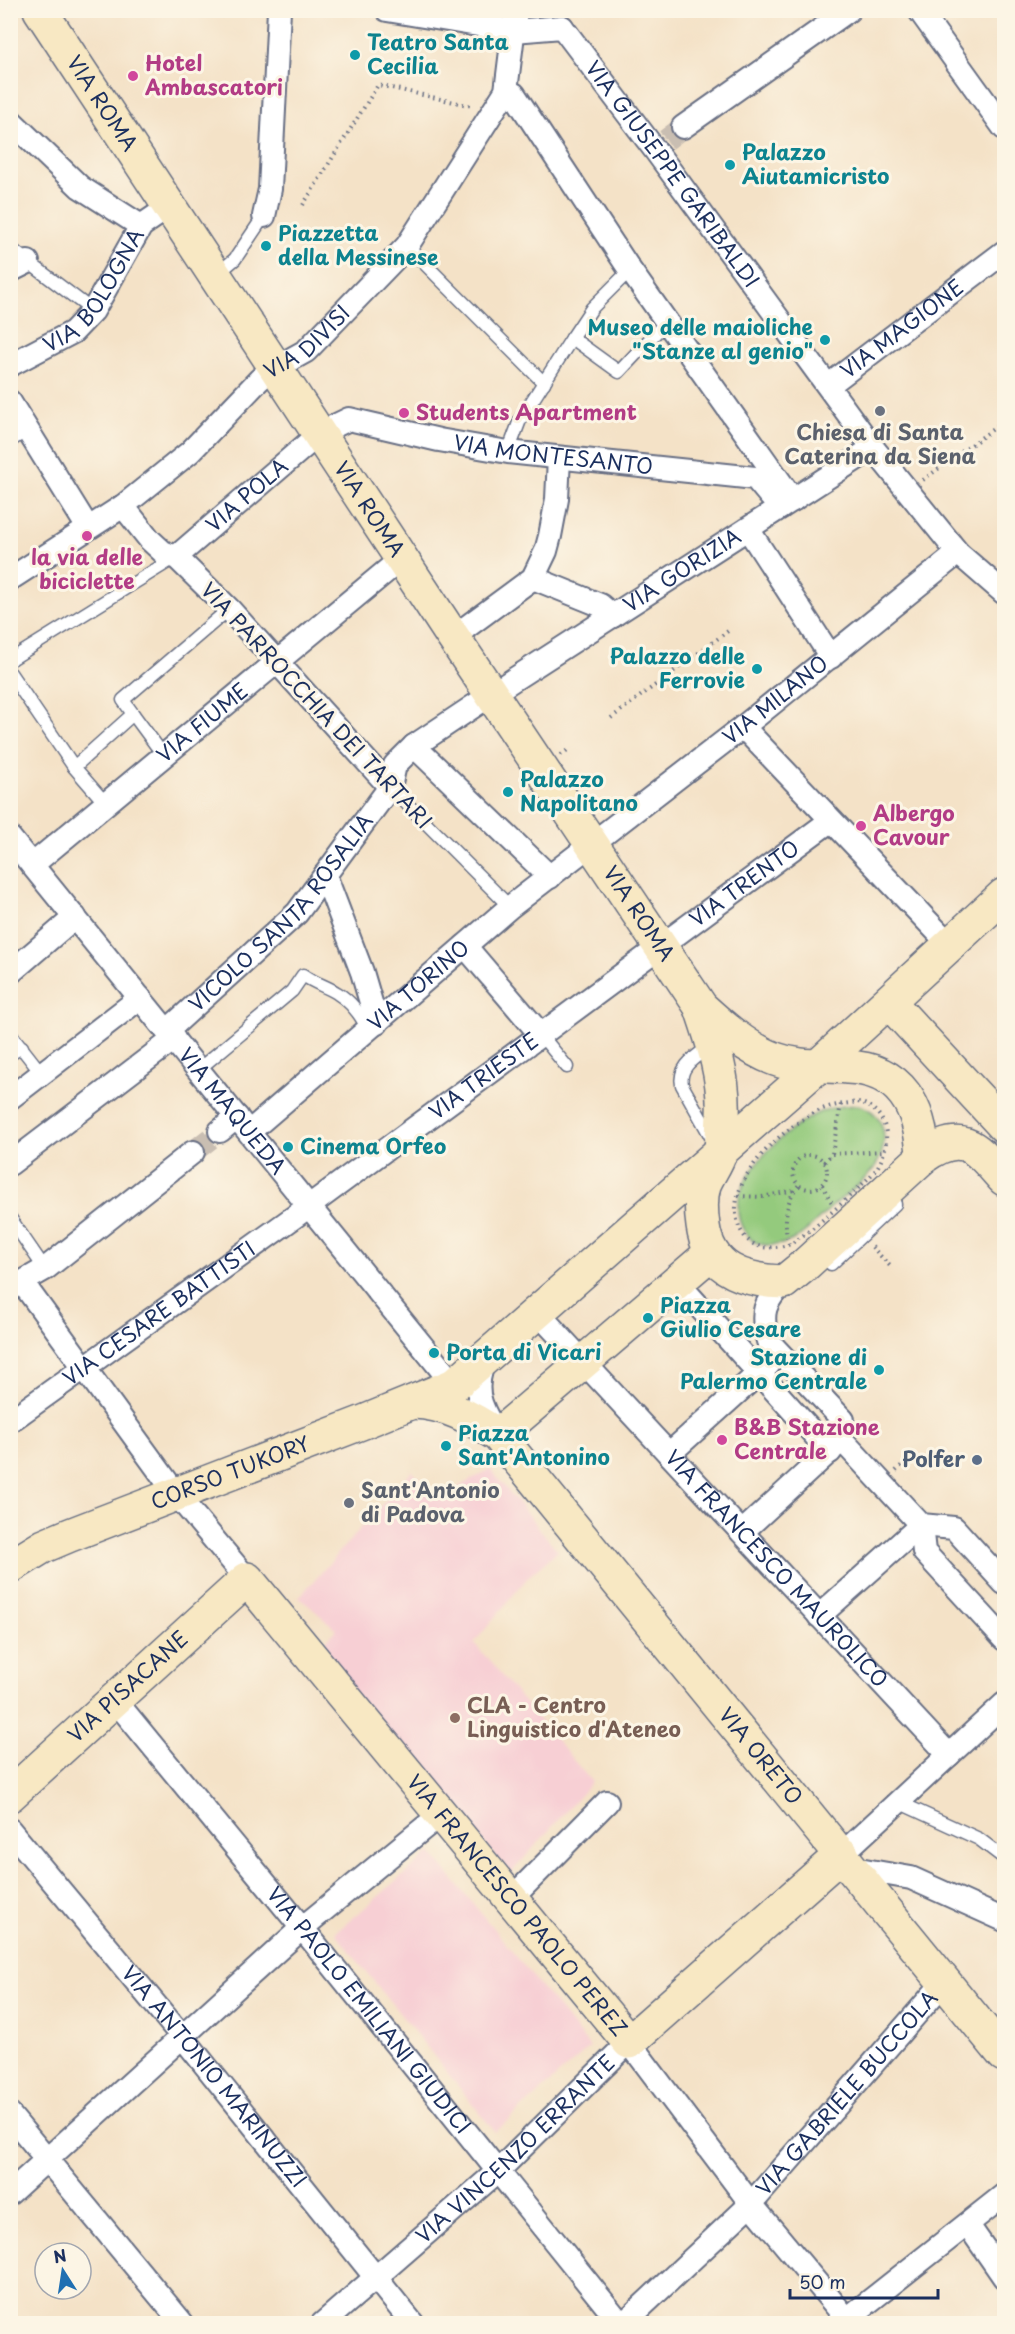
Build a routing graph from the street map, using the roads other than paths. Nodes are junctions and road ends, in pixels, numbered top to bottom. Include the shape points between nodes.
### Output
1 (40, 10) edge
2 (279, 10) edge
3 (387, 10) edge
4 (849, 10) edge
5 (919, 10) edge
6 (568, 19) edge
7 (515, 21) edge
8 (506, 91) junction
9 (10, 120) edge
10 (1005, 128) edge
11 (668, 139) junction
12 (169, 207) junction
13 (264, 216) joint
14 (141, 226) junction
15 (407, 246) junction
16 (10, 248) edge
17 (1005, 252) edge
18 (19, 267) edge
19 (630, 270) junction
20 (215, 276) junction
21 (93, 311) junction
22 (666, 322) junction
23 (572, 338) junction
24 (10, 365) edge
25 (277, 369) junction
26 (544, 383) junction
27 (829, 385) junction
28 (10, 402) edge
29 (320, 433) junction
30 (20, 435) edge
31 (873, 448) junction
32 (508, 452) junction
33 (559, 459) junction
34 (786, 504) junction
35 (123, 506) junction
36 (88, 528) junction
37 (748, 529) junction
38 (958, 553) junction
39 (176, 557) junction
40 (402, 559) junction
41 (533, 578) junction
42 (10, 579) edge
43 (1005, 593) edge
44 (229, 609) junction
45 (613, 616) junction
46 (453, 637) junction
47 (831, 657) junction
48 (10, 660) edge
49 (276, 662) junction
50 (13, 677) edge
51 (491, 694) junction
52 (133, 714) junction
53 (743, 727) junction
54 (414, 746) junction
55 (164, 756) junction
56 (74, 767) junction
57 (390, 787) junction
58 (106, 804) junction
59 (830, 821) junction
60 (10, 838) edge
61 (592, 845) junction
62 (32, 865) junction
63 (325, 875) junction
64 (549, 877) junction
65 (1001, 905) edge
66 (510, 907) junction
67 (75, 917) junction
68 (950, 945) junction
69 (465, 946) junction
70 (660, 947) junction
71 (14, 964) edge
72 (140, 998) junction
73 (889, 1002) junction
74 (701, 1006) junction
75 (373, 1026) junction
76 (10, 1034) edge
77 (171, 1035) junction
78 (541, 1035) junction
79 (16, 1050) edge
80 (567, 1067) dead end
81 (816, 1068) junction
82 (198, 1069) junction
83 (42, 1074) junction
84 (10, 1098) edge
85 (1004, 1126) edge
86 (235, 1127) junction
87 (978, 1150) junction
88 (193, 1152) tunnel mouth
89 (720, 1152) junction
90 (10, 1164) edge
91 (920, 1168) junction
92 (1005, 1179) edge
93 (902, 1198) dead end
94 (308, 1205) junction
95 (10, 1218) edge
96 (711, 1253) junction
97 (45, 1269) junction
98 (823, 1271) dead end
99 (797, 1279) junction
100 (677, 1282) junction
101 (16, 1286) edge
102 (537, 1312) junction
103 (781, 1353) junction
104 (486, 1357) junction
105 (86, 1367) junction
106 (593, 1372) junction
107 (759, 1373) junction
108 (454, 1385) junction
109 (413, 1402) junction
110 (10, 1421) edge
111 (506, 1446) junction
112 (836, 1446) junction
113 (669, 1454) junction
114 (176, 1494) junction
115 (921, 1525) junction
116 (742, 1532) junction
117 (10, 1567) edge
118 (247, 1579) junction
119 (1005, 1583) edge
120 (819, 1616) junction
121 (1005, 1639) edge
122 (114, 1699) junction
123 (1005, 1704) edge
124 (949, 1755) junction
125 (10, 1795) edge
126 (607, 1802) dead end
127 (898, 1802) junction
128 (441, 1814) junction
129 (10, 1830) edge
130 (1005, 1858) edge
131 (848, 1861) junction
132 (511, 1899) junction
133 (1005, 1920) edge
134 (302, 1928) junction
135 (945, 1981) junction
136 (183, 2037) junction
137 (629, 2042) junction
138 (1005, 2055) edge
139 (10, 2115) edge
140 (48, 2160) junction
141 (497, 2172) junction
142 (10, 2193) edge
143 (1005, 2195) edge
144 (751, 2204) junction
145 (968, 2225) junction
146 (376, 2277) junction
147 (1005, 2277) edge
148 (849, 2321) edge
149 (183, 2324) edge
150 (322, 2324) edge
151 (413, 2324) edge
152 (622, 2324) edge

1 - 12 street, VIA ROMA
2 - 13 street via 270,189
3 - 7 street
4 - 11 street
5 - 10 street
6 - 7 street
6 - 11 street, VIA GIUSEPPE GARIBALDI
7 - 8 street, VIA DIVISI
8 - 15 street, VIA DIVISI
8 - 19 street via 514,94
9 - 14 street via 80,187
11 - 27 street, VIA GIUSEPPE GARIBALDI
12 - 14 street, VIA BOLOGNA
12 - 20 street, VIA ROMA
13 - 20 lane via 235,259
14 - 21 street, VIA BOLOGNA
15 - 25 street, VIA DIVISI via 306,351
15 - 26 lane
16 - 18 lane
17 - 27 street, VIA MAGIONE
18 - 21 lane
19 - 22 street
19 - 23 lane via 592,308
20 - 25 street, VIA ROMA
21 - 24 street, VIA BOLOGNA via 73,332
22 - 23 lane via 619,372
22 - 34 street
23 - 26 lane
25 - 29 street, VIA ROMA
25 - 35 street, VIA DIVISI via 268,372 190,452
26 - 32 lane via 520,420
27 - 31 street, VIA GIUSEPPE GARIBALDI
28 - 30 street
29 - 32 street, VIA MONTESANTO via 349,419
29 - 39 street, VIA POLA
29 - 40 street, VIA ROMA
30 - 36 street
31 - 34 street, VIA GORIZIA
31 - 38 street, VIA GIUSEPPE GARIBALDI
32 - 33 street, VIA MONTESANTO
33 - 34 street, VIA MONTESANTO via 755,478
33 - 41 street via 550,536
34 - 37 street, VIA GORIZIA
35 - 36 street, VIA DIVISI
35 - 39 street, VIA PARROCCHIA DEI TARTARI via 150,540
36 - 42 street, VIA DIVISI
37 - 45 street, VIA GORIZIA
37 - 47 street
38 - 43 street, VIA GIUSEPPE GARIBALDI
38 - 47 street, VIA MILANO
39 - 44 street, VIA PARROCCHIA DEI TARTARI
39 - 48 lane
40 - 46 street, VIA ROMA
40 - 49 street, VIA FIUME
41 - 45 street via 600,605
41 - 46 street
44 - 49 street, VIA PARROCCHIA DEI TARTARI
44 - 52 lane via 123,700
45 - 51 street, VIA GORIZIA
46 - 51 street, VIA ROMA
47 - 53 street, VIA MILANO
49 - 55 street, VIA FIUME
49 - 57 street, VIA PARROCCHIA DEI TARTARI
50 - 56 lane
51 - 54 street, VICOLO SANTA ROSALIA
51 - 61 street, VIA ROMA
52 - 55 lane
52 - 56 lane
53 - 59 street
53 - 61 street, VIA MILANO
54 - 57 street, VICOLO SANTA ROSALIA via 395,765
54 - 64 street
55 - 58 street, VIA FIUME
56 - 58 lane
57 - 63 street, VICOLO SANTA ROSALIA
57 - 66 lane, VIA PARROCCHIA DEI TARTARI
58 - 62 street, VIA FIUME
59 - 68 street
59 - 70 street, VIA TRENTO
60 - 62 street, VIA MAQUEDA
61 - 64 street, VIA TORINO
61 - 70 street, VIA ROMA
62 - 67 street, VIA MAQUEDA
63 - 75 street via 362,972
63 - 77 street, VICOLO SANTA ROSALIA via 297,913
64 - 66 street, VIA TORINO
65 - 68 street, CORSO TUKORY
66 - 69 street, VIA TORINO
67 - 71 street
67 - 72 street, VIA MAQUEDA
68 - 73 street, CORSO TUKORY
69 - 75 street, VIA TORINO
69 - 78 street
70 - 74 street, VIA ROMA
70 - 78 street, VIA TRIESTE
72 - 77 street, VIA MAQUEDA
72 - 83 street
73 - 81 street, CORSO TUKORY
73 - 85 street
74 - 81 street via 742,1042 775,1059
74 - 89 street via 723,1094
75 - 82 lane via 338,994 303,975 292,992
75 - 86 street, VIA TORINO
76 - 79 lane
77 - 82 street, VIA MAQUEDA
77 - 90 street, VICOLO SANTA ROSALIA
78 - 80 lane
78 - 94 street, VIA TRIESTE
79 - 83 lane
81 - 89 street, CORSO TUKORY
81 - 91 street via 863,1068 894,1083 914,1108 922,1133
82 - 86 street, VIA MAQUEDA
83 - 84 street
85 - 87 street
86 - 94 street, VIA MAQUEDA
87 - 91 street via 950,1143 933,1149
87 - 92 street
88 - 97 street
89 - 96 street via 704,1186 700,1209
89 - 102 street, CORSO TUKORY
91 - 99 street via 806,1264
93 - 98 lane
94 - 105 street, VIA CESARE BATTISTI
94 - 108 street, VIA MAQUEDA
95 - 97 lane
96 - 99 street via 728,1269 747,1278
96 - 100 street
97 - 101 street
99 - 103 street via 771,1295 765,1309 768,1341
100 - 106 street
100 - 107 street
101 - 105 street, VIA FRANCESCO PAOLO PEREZ
102 - 104 street, CORSO TUKORY
102 - 106 street, VIA FRANCESCO MAUROLICO
103 - 107 street
103 - 112 street via 843,1420
104 - 108 street, CORSO TUKORY
104 - 111 street via 477,1390 483,1410
105 - 110 street, VIA CESARE BATTISTI
105 - 114 street, VIA FRANCESCO PAOLO PEREZ
106 - 111 street
106 - 113 street, VIA FRANCESCO MAUROLICO
107 - 112 street
107 - 113 street
108 - 109 street, CORSO TUKORY
109 - 111 street via 452,1408
109 - 114 street, CORSO TUKORY
111 - 131 street, VIA ORETO
112 - 115 street
112 - 116 street
113 - 116 street, VIA FRANCESCO MAUROLICO
114 - 117 street, CORSO TUKORY via 44,1546
114 - 118 street, VIA FRANCESCO PAOLO PEREZ
115 - 119 street via 954,1528
115 - 120 street
115 - 121 street via 924,1552
116 - 120 street, VIA FRANCESCO MAUROLICO
118 - 122 street, VIA PISACANE
118 - 128 street, VIA FRANCESCO PAOLO PEREZ
120 - 124 street, VIA FRANCESCO MAUROLICO
122 - 125 street, VIA PISACANE
122 - 134 street, VIA PAOLO EMILIANI GIUDICI
123 - 124 street
124 - 127 street
126 - 132 street
127 - 130 lane via 979,1839
127 - 131 street
128 - 132 street, VIA FRANCESCO PAOLO PEREZ
128 - 134 street
129 - 136 street, VIA ANTONIO MARINUZZI
131 - 133 street via 911,1878
131 - 135 street, VIA ORETO
131 - 137 street, VIA VINCENZO ERRANTE
132 - 137 street, VIA FRANCESCO PAOLO PEREZ
134 - 136 street
134 - 141 street, VIA PAOLO EMILIANI GIUDICI
135 - 138 street, VIA ORETO
135 - 144 street, VIA GABRIELE BUCCOLA
136 - 140 street
136 - 146 street, VIA ANTONIO MARINUZZI
137 - 141 street, VIA VINCENZO ERRANTE
137 - 144 street, VIA FRANCESCO PAOLO PEREZ
139 - 140 street
140 - 142 street
140 - 149 street
141 - 146 street, VIA VINCENZO ERRANTE
141 - 152 street, VIA PAOLO EMILIANI GIUDICI
143 - 145 street
144 - 148 street, VIA FRANCESCO PAOLO PEREZ
144 - 152 street, VIA GABRIELE BUCCOLA
145 - 147 street
145 - 148 street
146 - 150 street, VIA VINCENZO ERRANTE
146 - 151 street, VIA ANTONIO MARINUZZI

